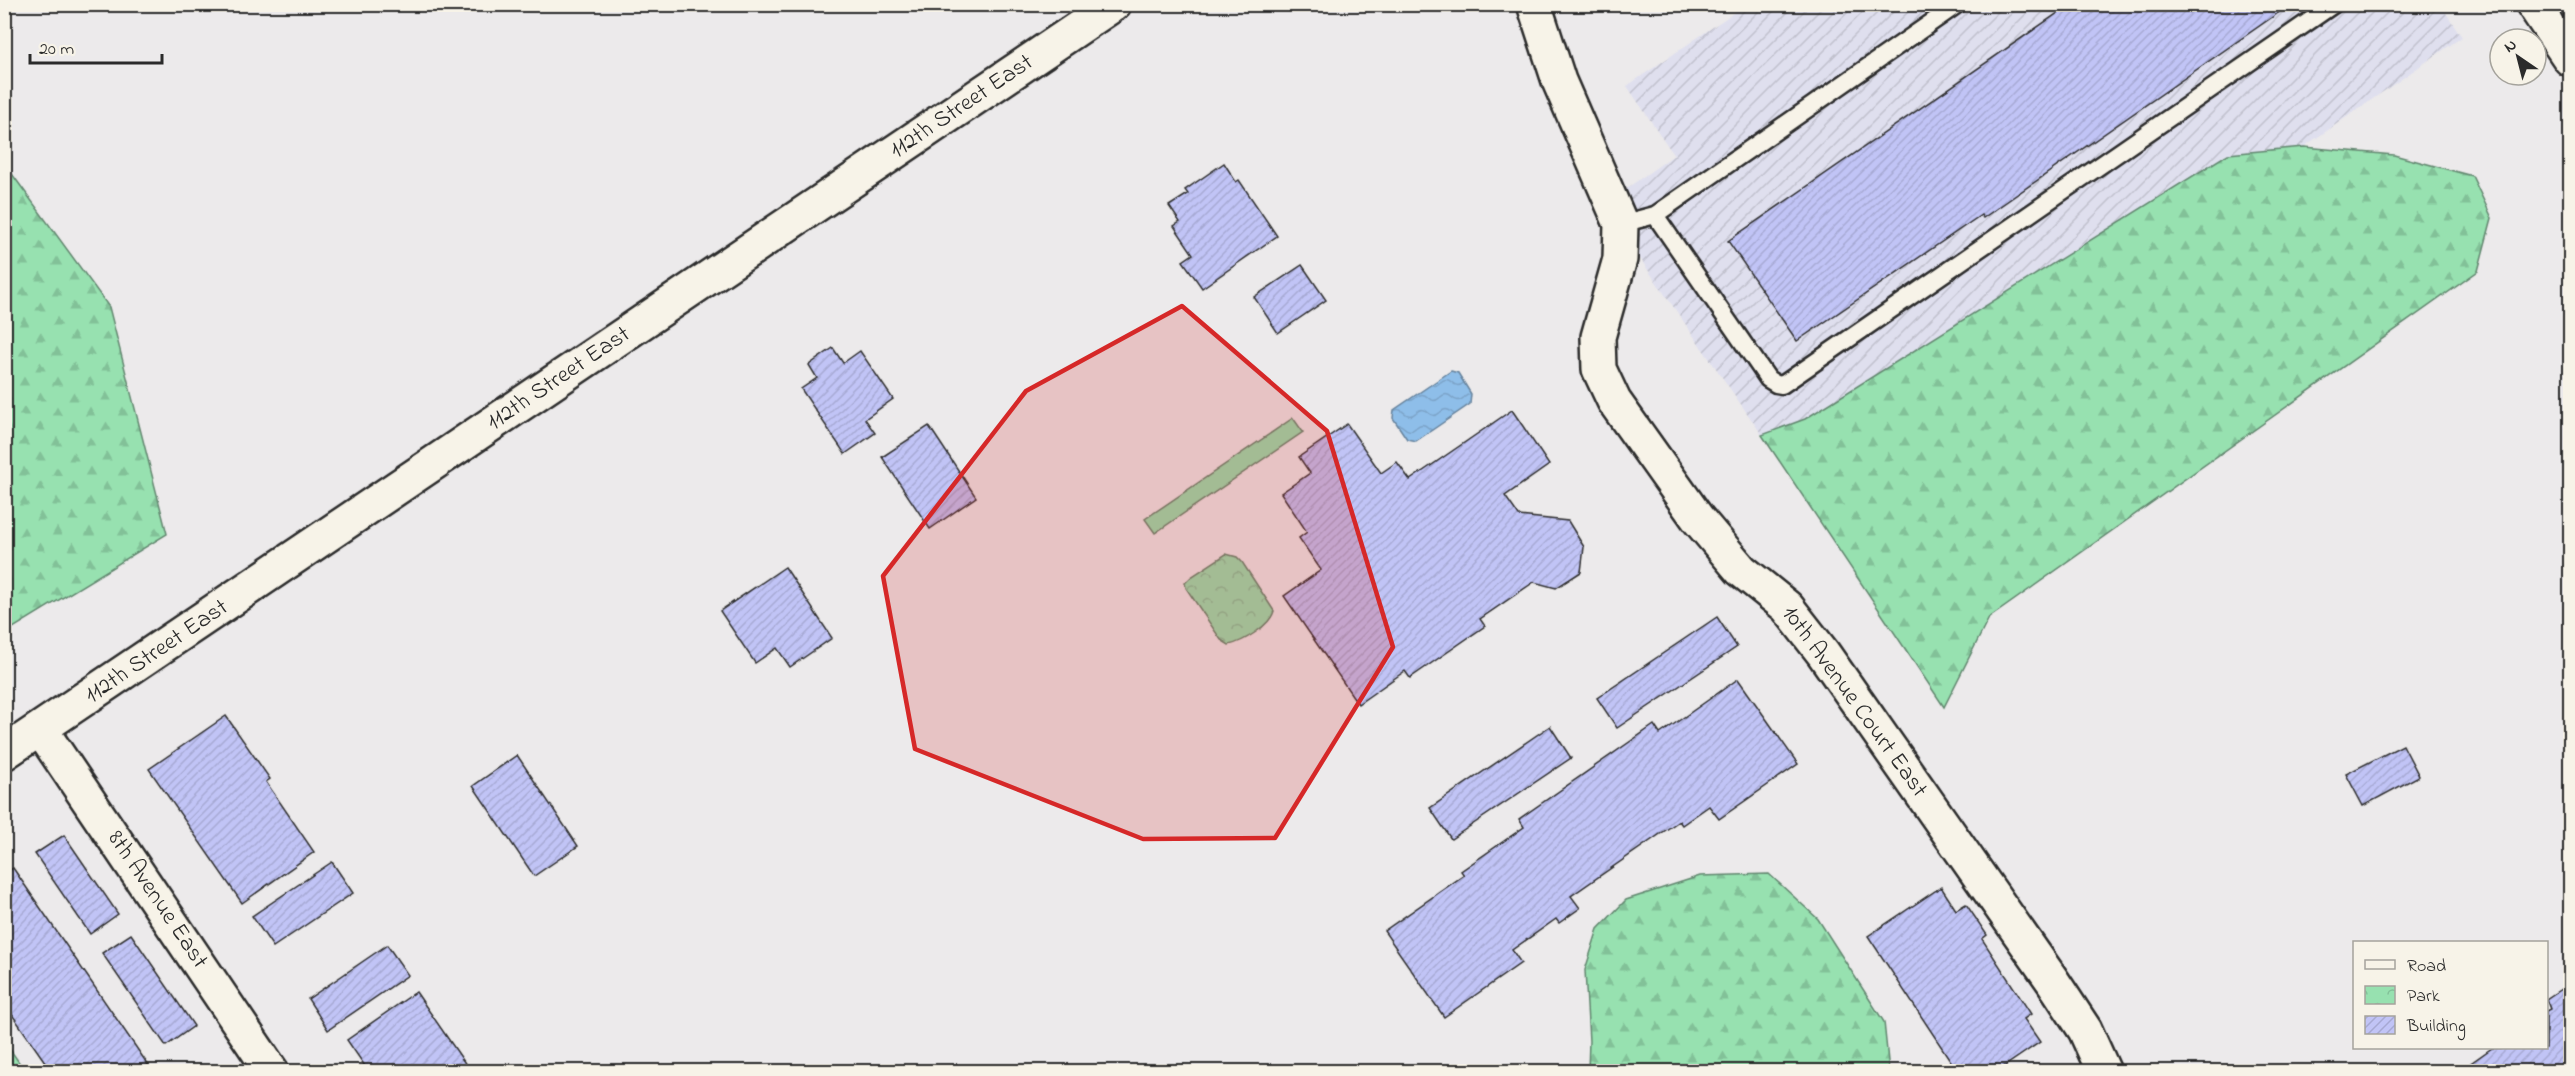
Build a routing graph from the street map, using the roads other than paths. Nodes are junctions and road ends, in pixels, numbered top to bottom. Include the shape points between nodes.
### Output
1 (1114, 4) edge
2 (1534, 4) edge
3 (1958, 4) edge
4 (2334, 4) edge
5 (2533, 4) edge
6 (2571, 59) edge
7 (1655, 214) junction
8 (1621, 224) junction
9 (41, 729) junction
10 (4, 753) edge
11 (272, 1071) edge
12 (2104, 1071) edge

1 - 9 street, 112th Street East
2 - 8 street, 10th Avenue Court East via 1558,81
3 - 7 lane
4 - 7 lane via 1782,384 1768,379
5 - 6 street
7 - 8 lane
8 - 12 street, 10th Avenue Court East via 1620,259 1598,337 1599,369 1614,401 1698,519 1741,570 1788,607 1823,653 2052,980 2085,1030
9 - 10 street, 112th Street East
9 - 11 street, 8th Avenue East

